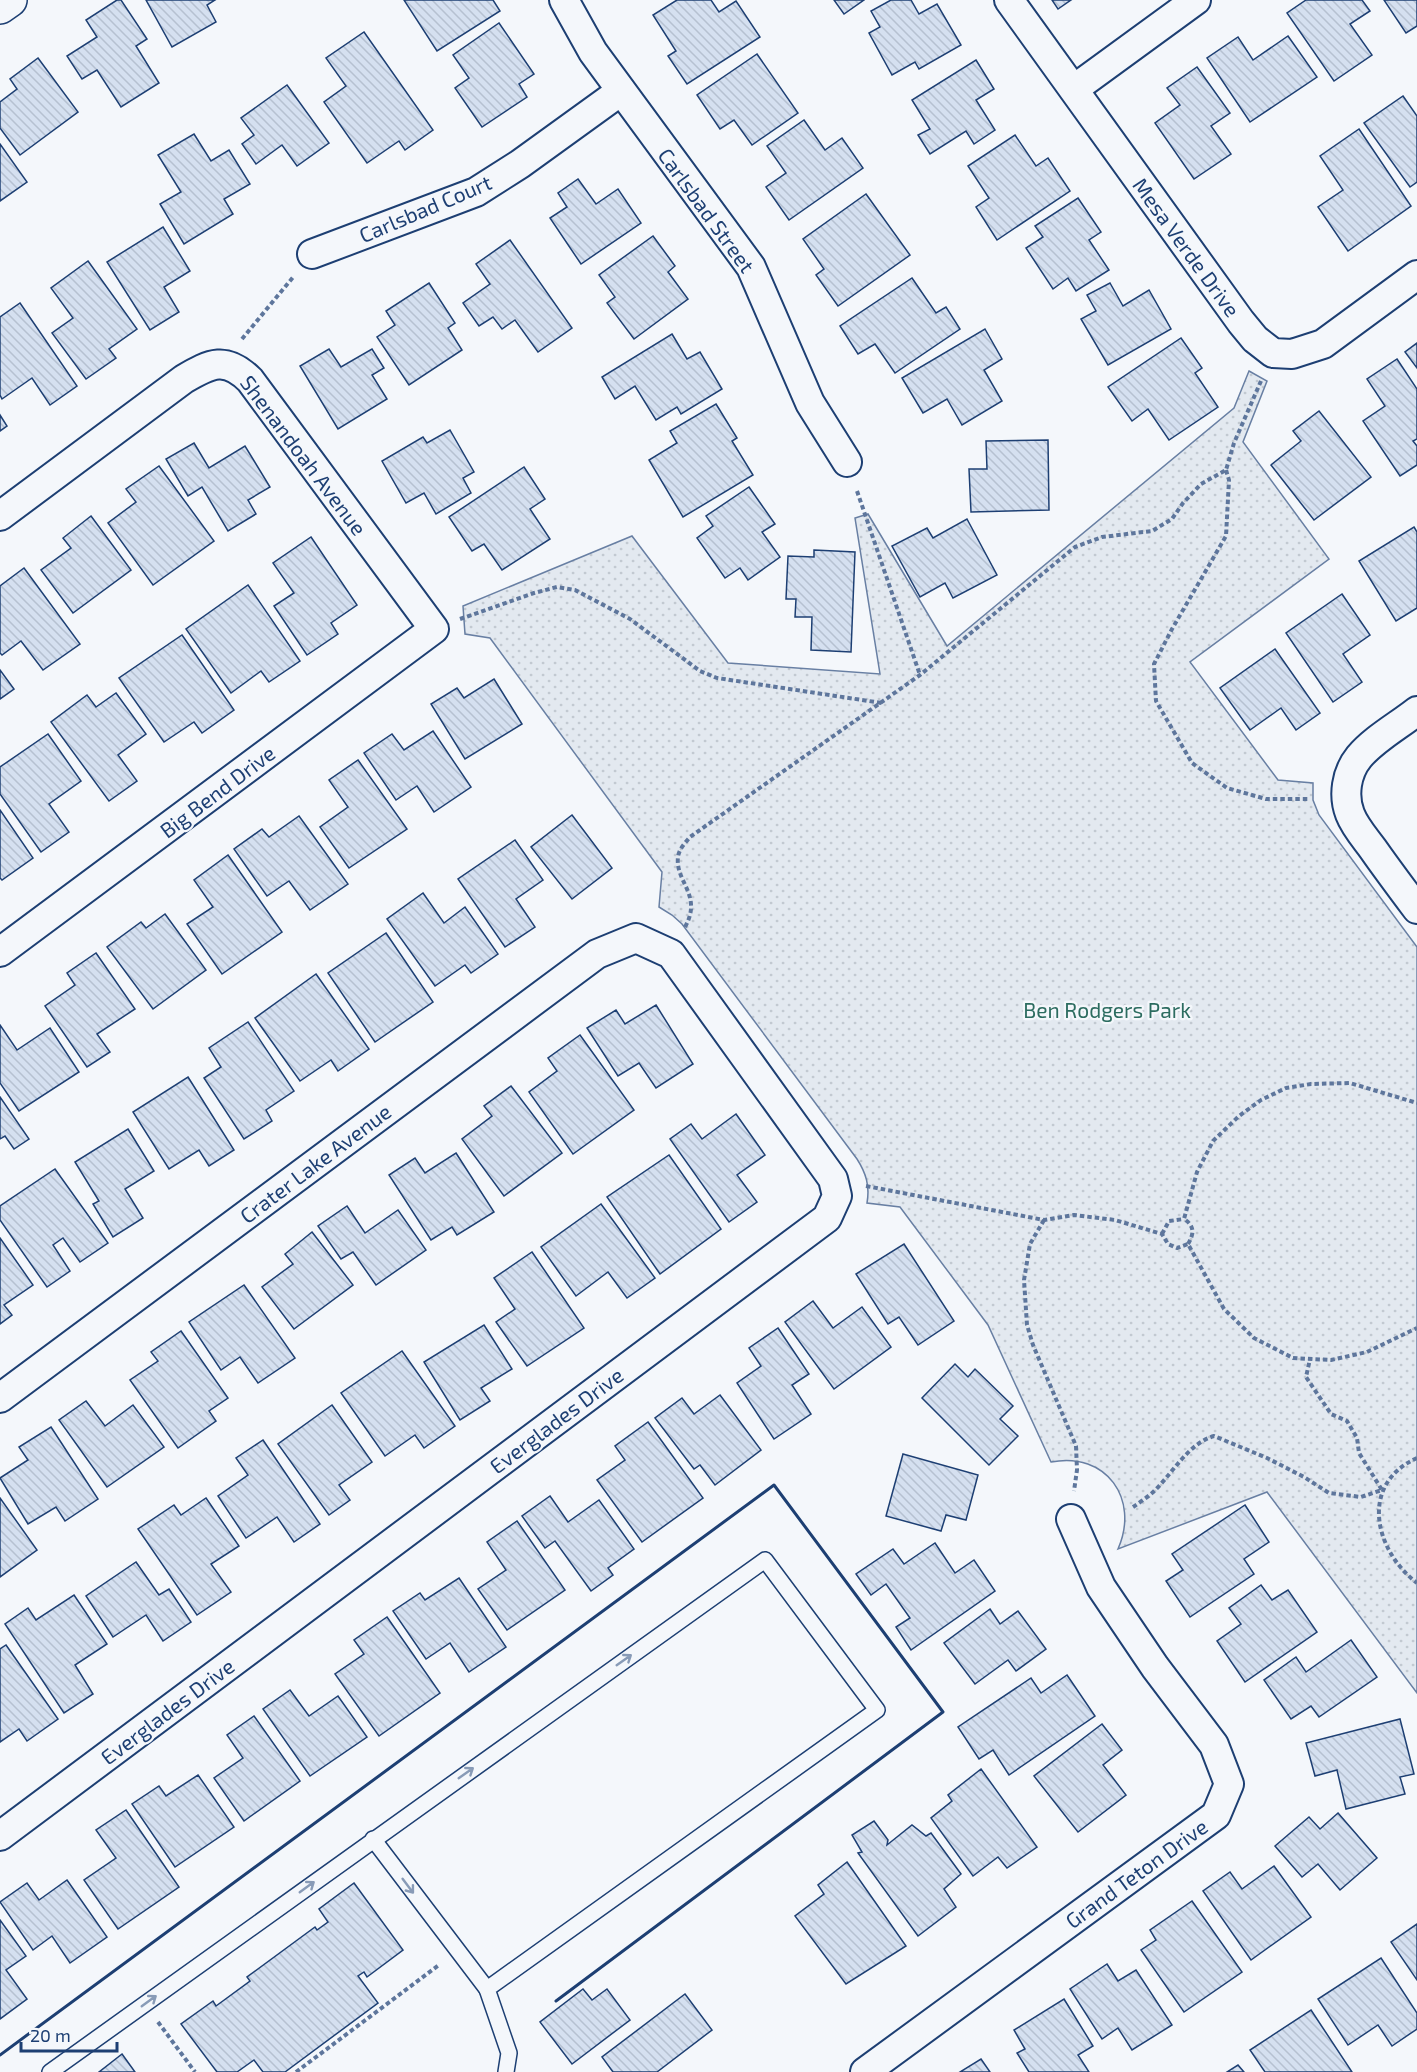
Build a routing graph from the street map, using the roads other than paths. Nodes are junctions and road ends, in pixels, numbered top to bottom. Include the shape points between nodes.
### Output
1 (10, 0) edge
2 (564, 0) edge
3 (1009, 0) edge
4 (1196, 0) edge
5 (0, 7) edge
6 (1074, 89) junction
7 (621, 91) junction
8 (312, 254) road end
9 (1417, 275) edge
10 (847, 462) road end
11 (0, 516) edge
12 (434, 629) joint
13 (1417, 711) edge
14 (1417, 909) edge
15 (0, 952) edge
16 (833, 1179) joint
17 (0, 1398) edge
18 (1071, 1519) road end
19 (0, 1836) edge
20 (373, 1839) junction
21 (487, 1989) junction
22 (50, 2072) edge
23 (506, 2072) edge
24 (865, 2072) edge

1 - 5 street
2 - 7 street, Carlsbad Street via 593,52
3 - 6 street, Mesa Verde Drive
4 - 6 street
6 - 9 street, Mesa Verde Drive via 1240,322 1273,353 1292,354 1323,344
7 - 8 street, Carlsbad Court via 476,192
7 - 10 street, Carlsbad Street via 751,267 810,403
11 - 12 street, Shenandoah Avenue via 184,379 221,363 239,370 250,380
12 - 15 street, Big Bend Drive
13 - 14 street via 1358,758 1347,788 1348,809 1358,830
16 - 17 street, Crater Lake Avenue via 671,954 636,938 597,954
16 - 19 street, Everglades Drive via 837,1196 827,1218
18 - 24 street, Grand Teton Drive via 1101,1587 1155,1667 1215,1745 1229,1784 1216,1815
20 -> 21 lane
20 -> 21 lane via 765,1560 877,1710
22 -> 20 lane
21 - 23 lane via 509,2053

